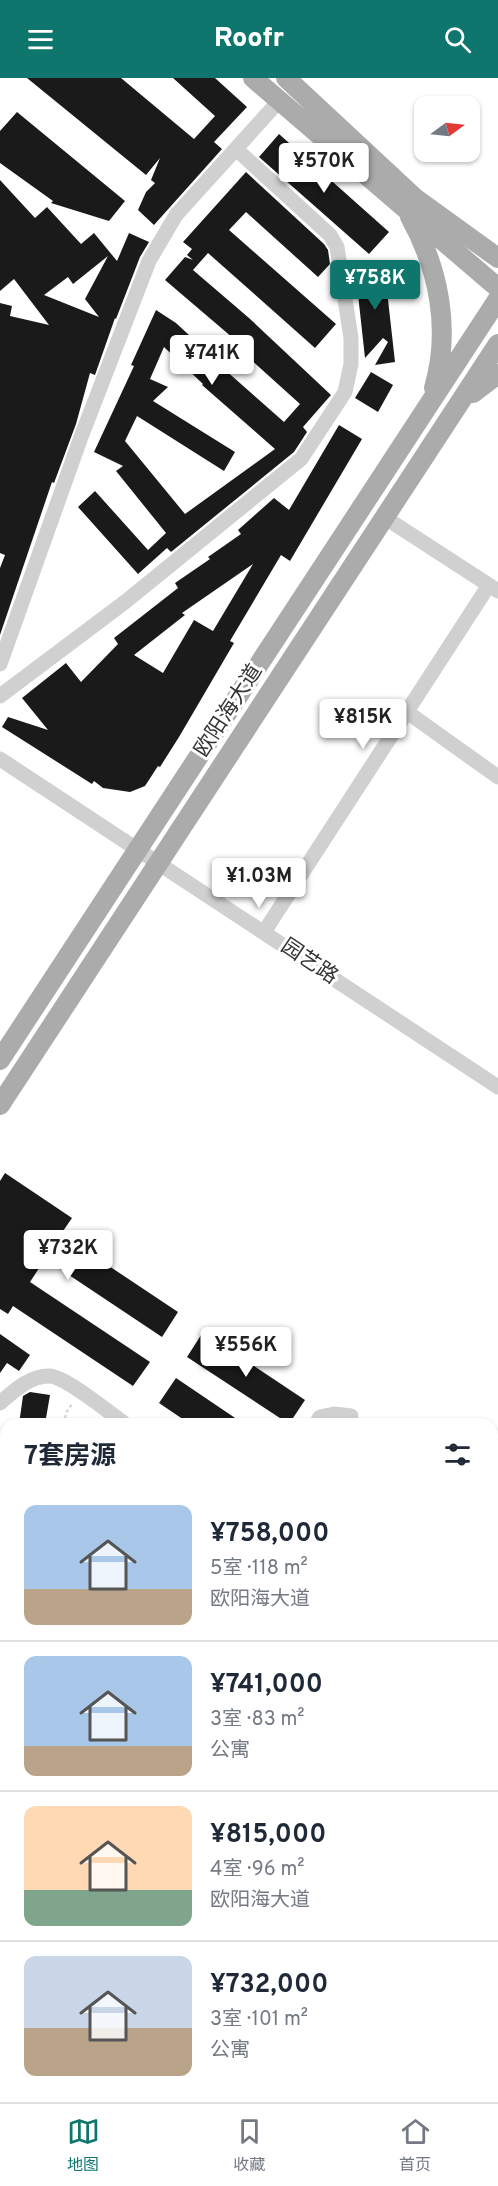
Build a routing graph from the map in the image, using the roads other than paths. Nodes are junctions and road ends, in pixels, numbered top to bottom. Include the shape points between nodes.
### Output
1 (253, 78) edge
2 (286, 78) edge
3 (279, 101) junction
4 (236, 149) junction
5 (404, 207) junction
6 (498, 258) edge
7 (498, 288) edge
8 (498, 299) edge
9 (498, 344) edge
10 (498, 374) edge
11 (430, 403) junction
12 (450, 417) junction
13 (384, 517) junction
14 (494, 588) edge
15 (0, 664) edge
16 (0, 696) edge
17 (407, 712) junction
18 (0, 759) edge
19 (498, 777) edge
20 (138, 849) junction
21 (159, 862) junction
22 (264, 932) junction
23 (0, 1060) edge
24 (498, 1088) edge
25 (0, 1105) edge
26 (0, 1403) edge
27 (351, 1416) dead end
28 (117, 1418) edge
29 (319, 1418) edge

1 - 3 main road
2 - 6 main road via 415,198
3 - 4 street
3 - 5 main road
4 - 15 street via 176,214 150,261 81,437
4 - 16 street via 330,235 337,247 351,338 345,392 301,459 125,602
5 - 7 main road
5 - 11 main road via 428,254 439,295 442,338
8 - 11 main road, 欧阳海大道
9 - 12 main road, 欧阳海大道
10 - 12 main road
11 - 20 main road, 欧阳海大道
12 - 13 main road, 欧阳海大道
13 - 14 street
13 - 21 main road, 欧阳海大道
14 - 17 street
17 - 19 street
17 - 22 street
18 - 20 street, 园艺路
20 - 21 street, 园艺路
20 - 23 main road, 欧阳海大道
21 - 22 street, 园艺路
21 - 25 main road, 欧阳海大道
22 - 24 street, 园艺路
26 - 28 street via 24,1383 52,1376
27 - 29 street via 334,1414

